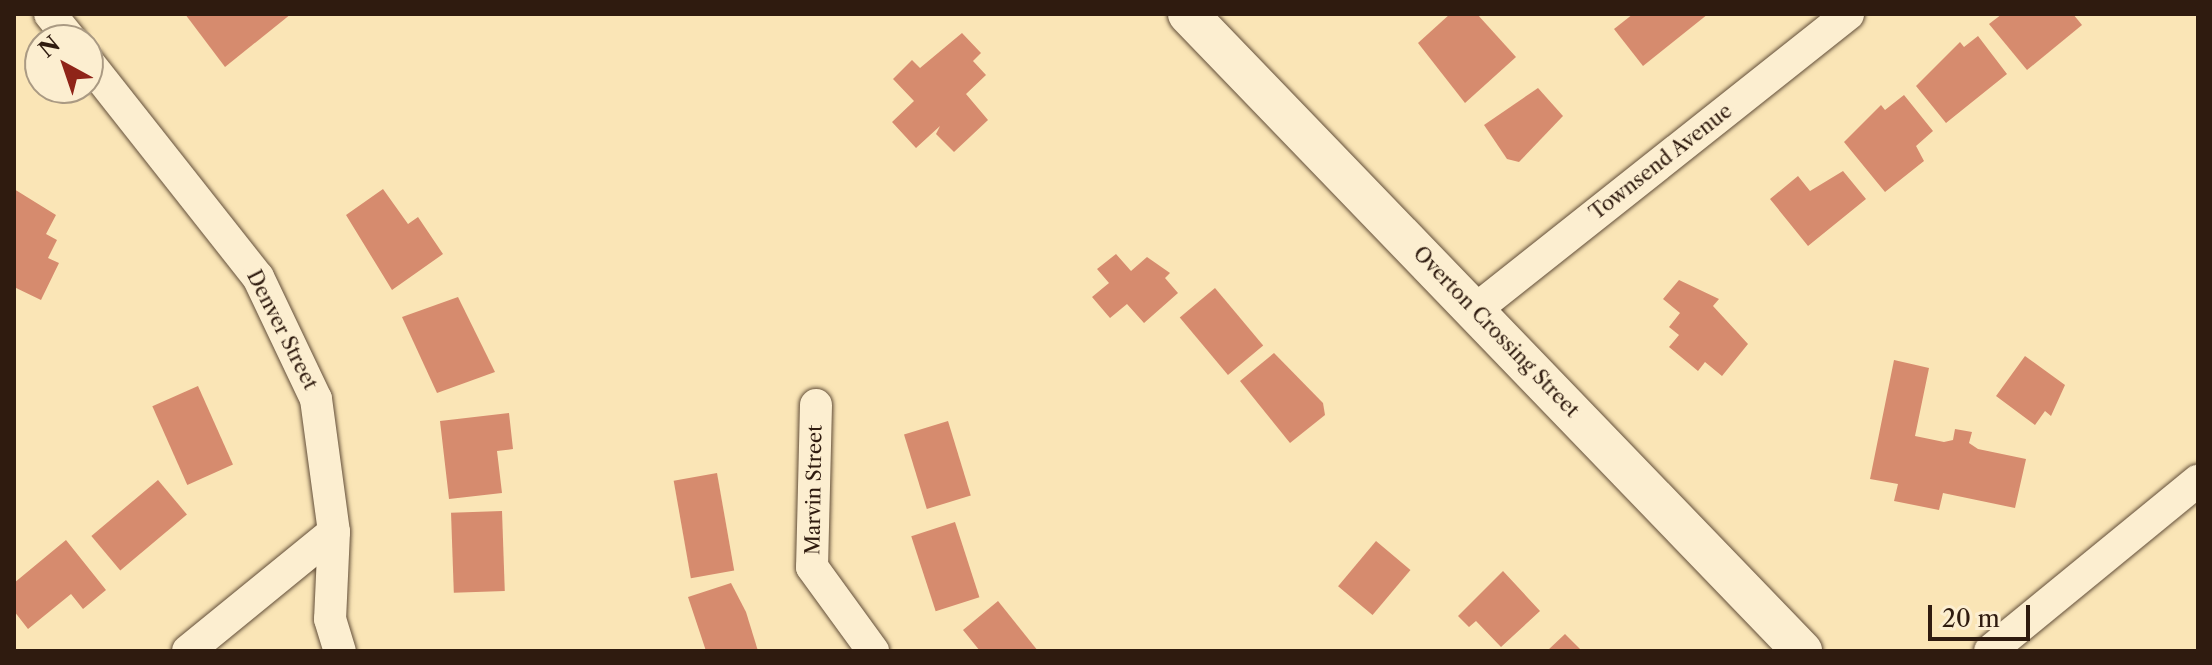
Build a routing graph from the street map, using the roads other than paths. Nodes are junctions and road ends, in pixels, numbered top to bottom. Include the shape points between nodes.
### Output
1 (1188, 14) edge
2 (1848, 14) edge
3 (104, 82) edge
4 (1475, 310) junction
5 (816, 405) dead end
6 (2198, 481) edge
7 (334, 532) junction
8 (188, 651) edge
9 (340, 651) edge
10 (873, 651) edge
11 (1802, 651) edge
12 (1990, 651) edge

1 - 4 street, Overton Crossing Street
2 - 4 street, Townsend Avenue
3 - 7 street, Denver Street via 258,277 316,399
4 - 11 street, Overton Crossing Street
5 - 10 street, Marvin Street via 812,567
6 - 12 street
7 - 8 street
7 - 9 street, Denver Street via 330,619

